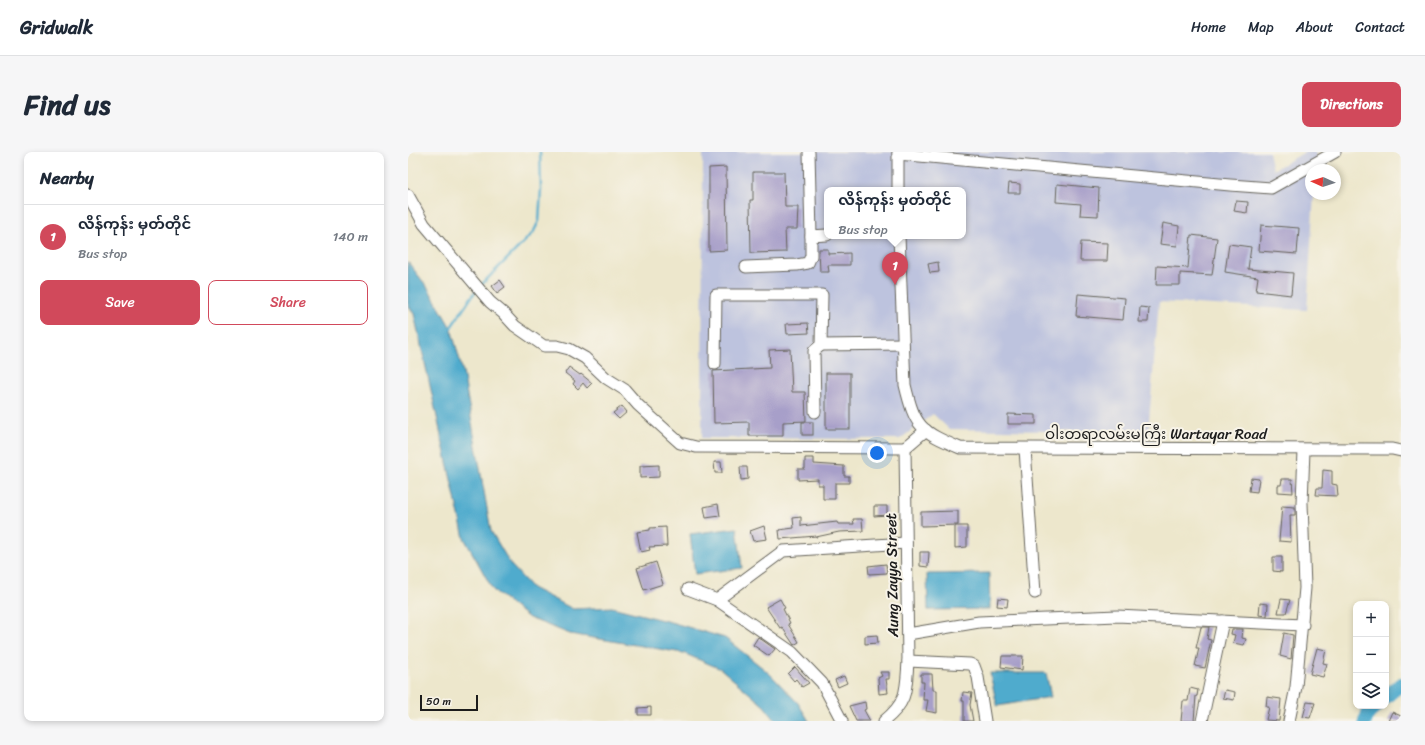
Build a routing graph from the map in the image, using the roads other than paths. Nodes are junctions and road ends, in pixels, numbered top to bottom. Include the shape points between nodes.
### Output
1 (809, 152) edge
2 (1335, 152) edge
3 (898, 153) edge
4 (898, 187) edge
5 (408, 195) edge
6 (824, 235) edge
7 (812, 236) junction
8 (899, 239) edge
9 (746, 267) dead end
10 (903, 344) junction
11 (821, 345) junction
12 (715, 364) dead end
13 (815, 412) dead end
14 (922, 427) junction
15 (905, 448) junction
16 (1025, 449) junction
17 (1304, 450) junction
18 (1401, 452) edge
19 (906, 543) junction
20 (688, 589) dead end
21 (1035, 593) dead end
22 (717, 600) junction
23 (1223, 621) junction
24 (1303, 625) junction
25 (908, 634) junction
26 (908, 661) junction
27 (842, 721) edge
28 (884, 721) edge
29 (985, 721) edge
30 (1202, 721) edge
31 (1289, 721) edge

1 - 7 street
2 - 3 street via 1271,188
3 - 4 street
5 - 15 street via 424,224 490,302 515,326 544,346 569,349 585,358 606,378 625,390 680,443 696,447
6 - 7 street
7 - 9 street via 812,256 808,263
8 - 10 street
10 - 11 street
10 - 14 street via 905,385 910,407
11 - 12 street via 822,295 716,295
11 - 13 street via 814,351
14 - 15 street
14 - 16 street, ဝါးတရာလမ်းမကြီး Wartayar Road via 934,438 960,448
15 - 19 street, Aung Zayya Street
16 - 17 street, ဝါးတရာလမ်းမကြီး Wartayar Road
16 - 21 street
17 - 18 street, ဝါးတရာလမ်းမကြီး Wartayar Road via 1392,449
17 - 24 street
19 - 22 street via 782,552
19 - 25 street, Aung Zayya Street
20 - 22 street
22 - 27 street via 792,652 822,683
23 - 24 street
23 - 25 street via 1102,617 979,622
23 - 30 street
24 - 31 street via 1296,687
25 - 26 street, Aung Zayya Street
26 - 28 street, Aung Zayya Street via 905,696 895,712
26 - 29 street via 974,666

